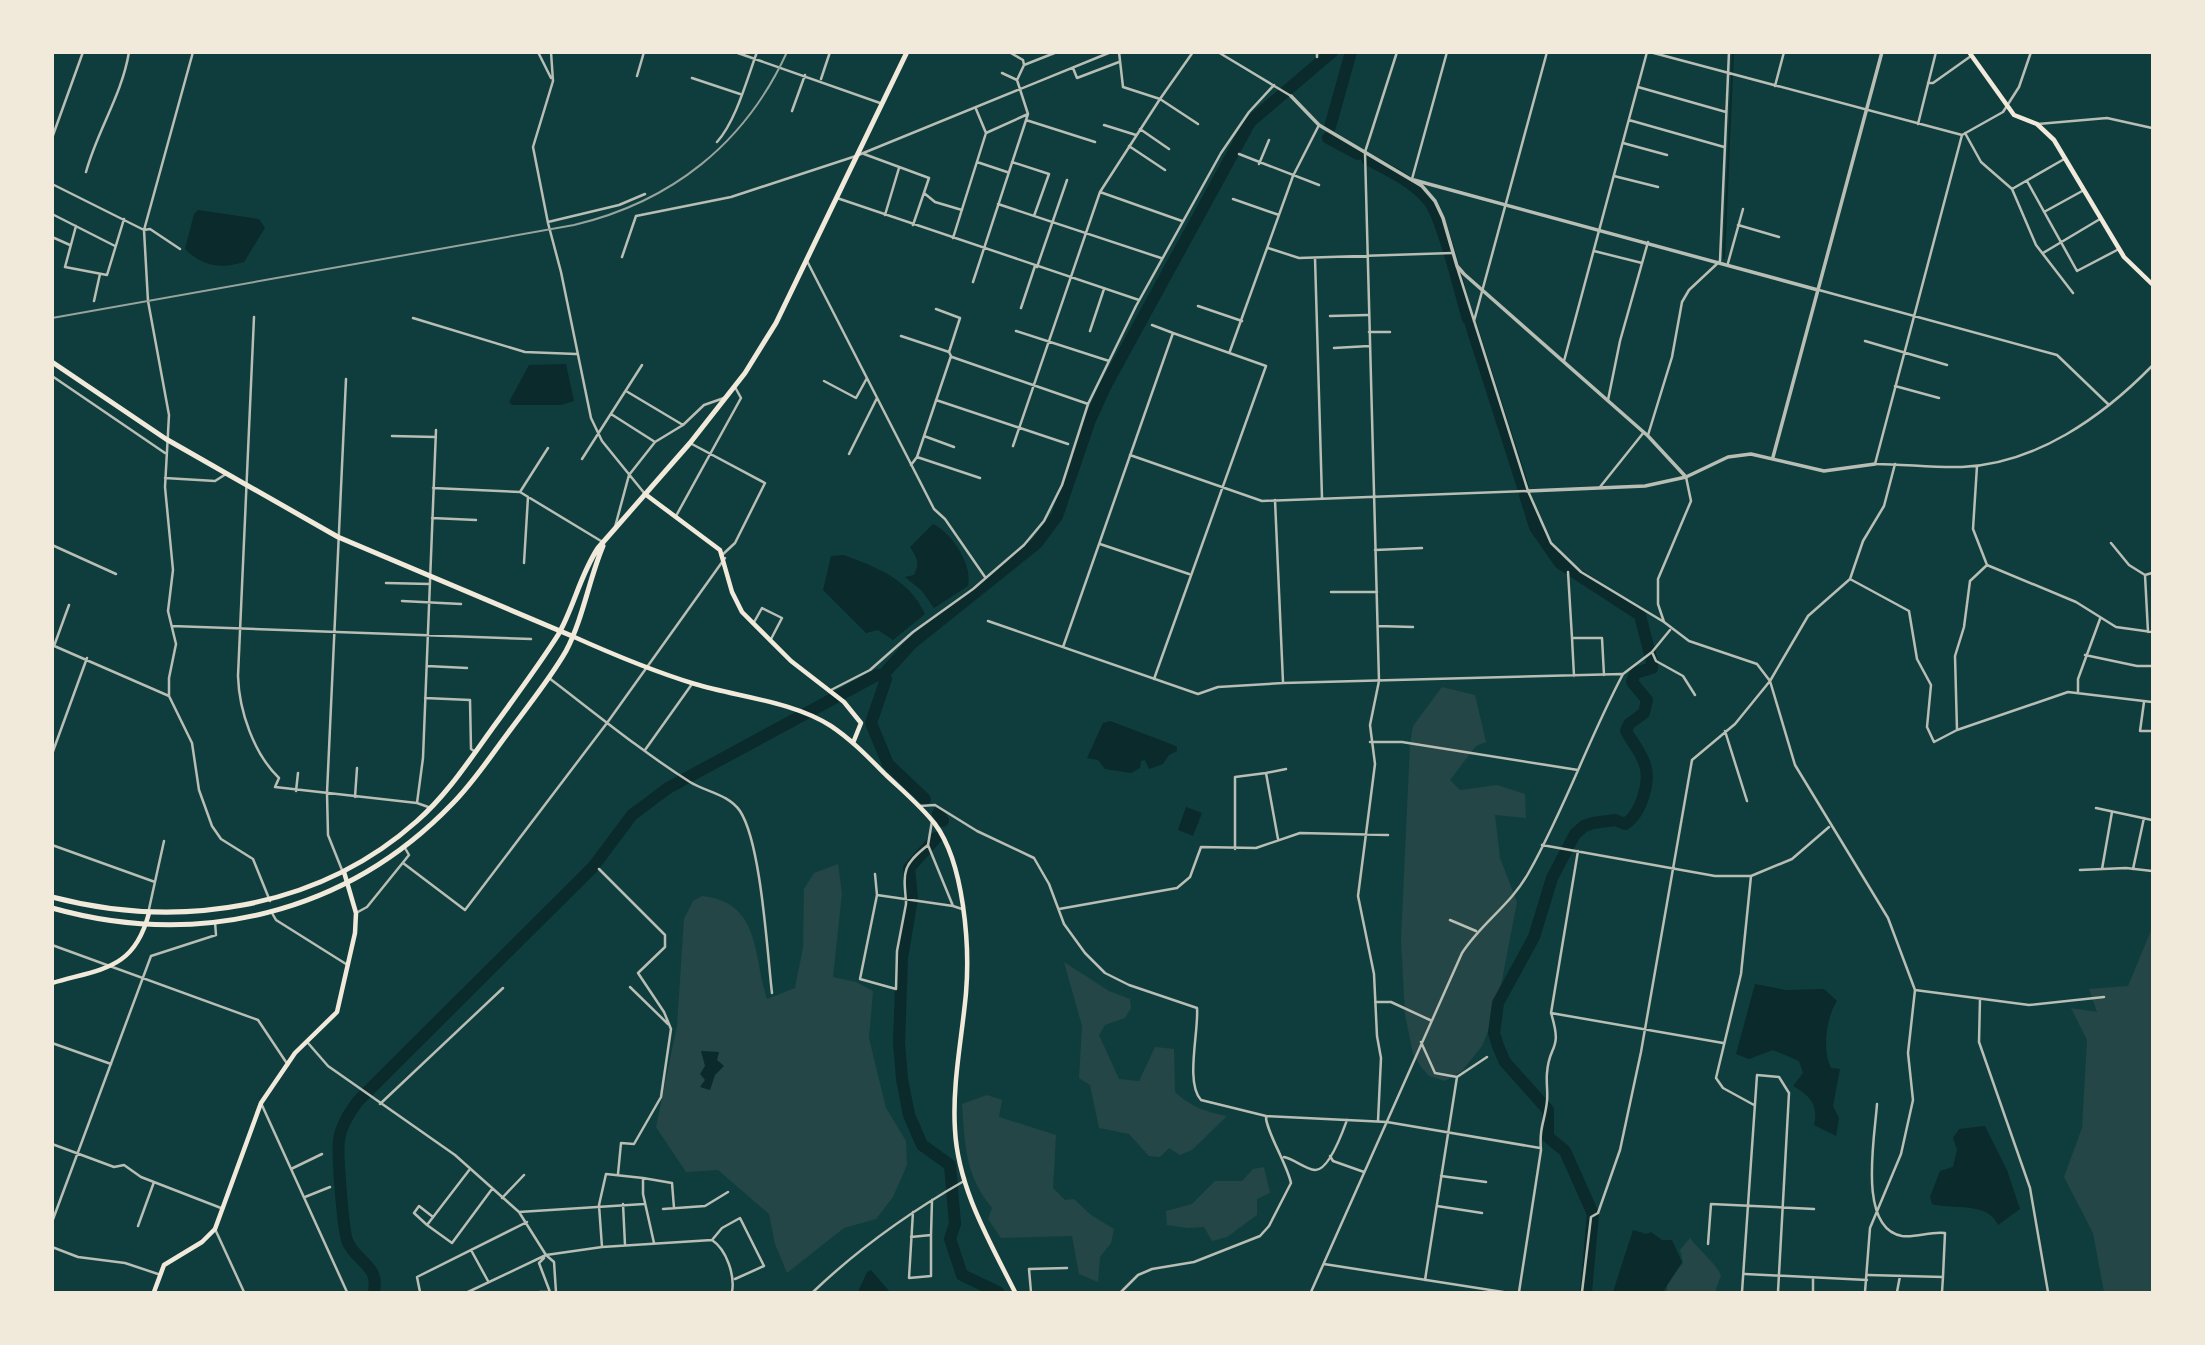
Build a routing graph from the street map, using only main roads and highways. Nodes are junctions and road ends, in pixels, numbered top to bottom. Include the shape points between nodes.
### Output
1 (907, 52) edge
2 (1970, 54) edge
3 (2152, 284) edge
4 (52, 362) edge
5 (645, 494) junction
6 (604, 543) junction
7 (560, 631) junction
8 (572, 636) junction
9 (853, 743) junction
10 (344, 873) junction
11 (348, 882) junction
12 (52, 897) edge
13 (52, 908) edge
14 (149, 913) junction
15 (146, 925) junction
16 (52, 983) edge
17 (155, 1293) edge
18 (1015, 1293) edge

1 - 5 highway via 776,323 735,386
2 - 3 main road via 2014,116 2037,124 2054,140 2119,249
4 - 7 highway via 166,439 338,537 431,581
5 - 6 highway
5 - 9 main road via 720,550 732,592 753,624 832,691 861,723
6 - 7 highway via 587,566
6 - 8 highway
7 - 8 highway
7 - 10 highway via 476,752 430,808
8 - 9 main road via 646,668 810,716
8 - 11 highway via 461,794 404,847
9 - 18 main road via 932,821 948,849 962,909 967,961 955,1130 964,1181
10 - 11 main road
10 - 14 highway via 270,901
11 - 15 highway via 272,913 215,922
11 - 17 main road via 356,913 337,1012 307,1041 261,1103 215,1229 164,1265
12 - 14 highway via 102,910
13 - 15 highway
14 - 15 main road
15 - 16 main road via 135,949 110,965

